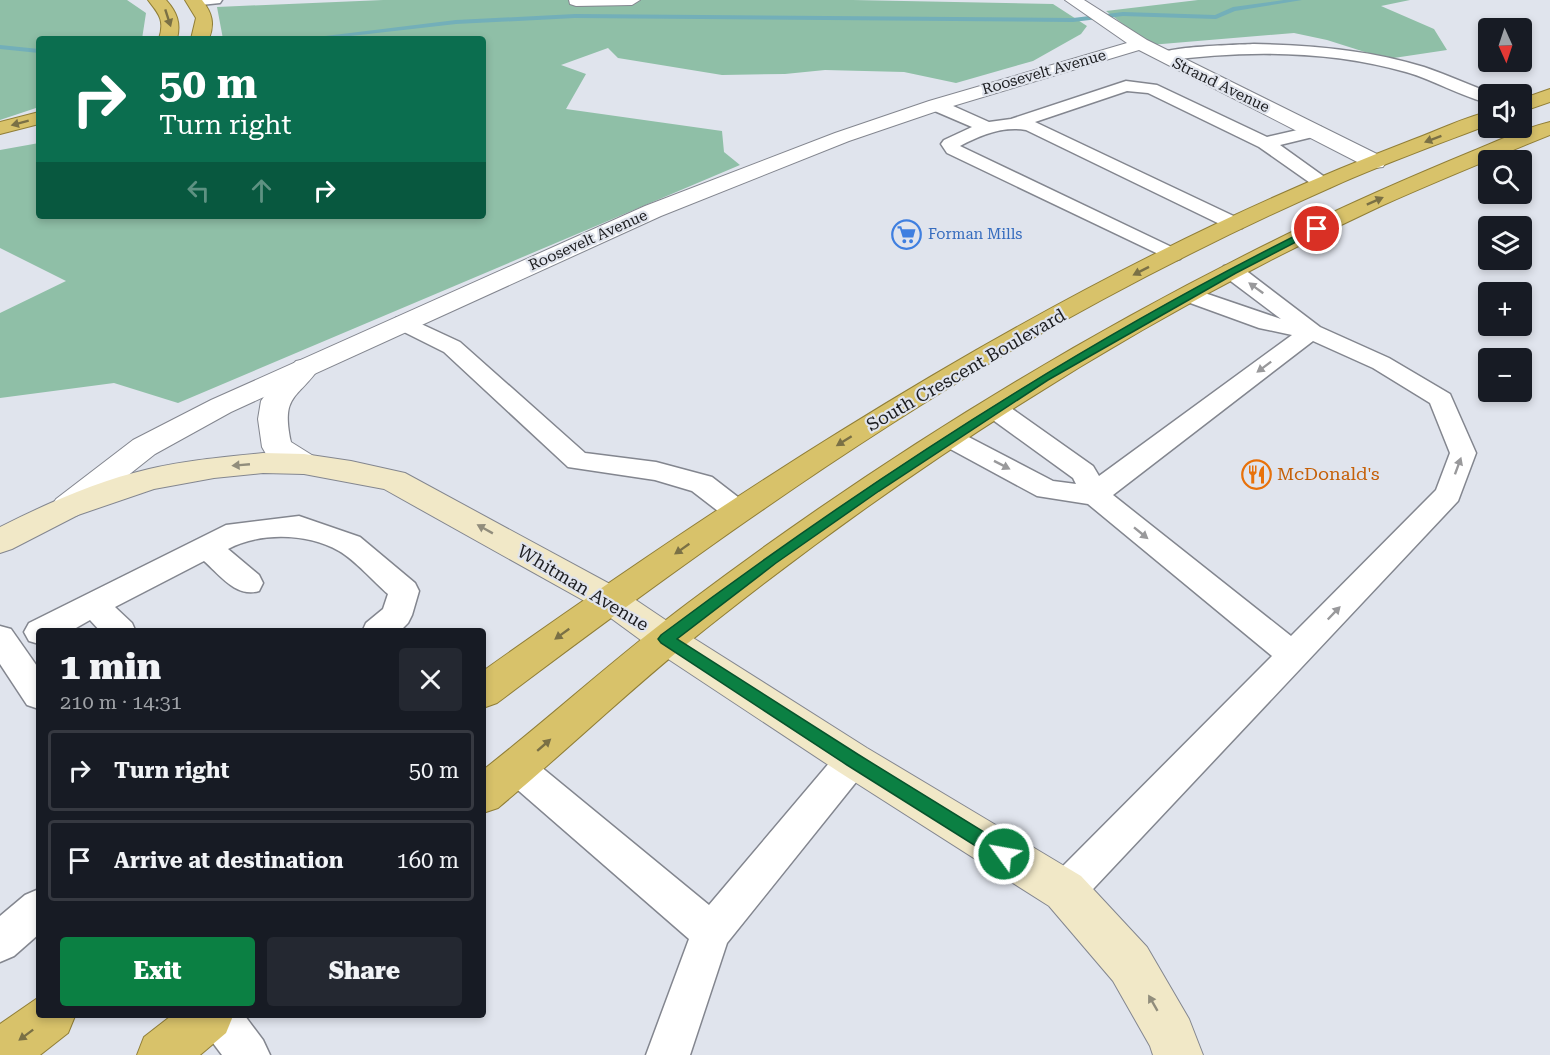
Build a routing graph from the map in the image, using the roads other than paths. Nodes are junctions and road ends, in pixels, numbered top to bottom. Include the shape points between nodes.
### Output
1 (156, 0) edge
2 (215, 0) edge
3 (632, 0) edge
4 (1073, 0) edge
5 (576, 1) edge
6 (194, 2) edge
7 (169, 36) edge
8 (201, 36) edge
9 (1141, 44) junction
10 (1163, 56) junction
11 (1478, 94) edge
12 (1550, 94) edge
13 (1532, 101) edge
14 (936, 105) junction
15 (36, 119) edge
16 (1017, 122) junction
17 (1478, 122) edge
18 (0, 128) edge
19 (987, 128) junction
20 (1550, 128) edge
21 (1315, 131) junction
22 (36, 135) edge
23 (0, 143) edge
24 (1265, 143) junction
25 (1375, 162) junction
26 (1323, 183) junction
27 (1235, 224) junction
28 (1173, 255) junction
29 (1232, 271) junction
30 (1190, 295) junction
31 (404, 323) junction
32 (1311, 332) junction
33 (306, 367) junction
34 (995, 409) junction
35 (950, 438) junction
36 (304, 464) junction
37 (1096, 496) junction
38 (68, 507) junction
39 (737, 511) junction
40 (4, 533) edge
41 (207, 547) junction
42 (248, 583) dead end
43 (609, 599) junction
44 (93, 604) junction
45 (47, 628) edge
46 (117, 628) edge
47 (382, 628) edge
48 (36, 633) edge
49 (666, 639) junction
50 (2, 646) edge
51 (1293, 655) junction
52 (486, 690) edge
53 (36, 691) edge
54 (853, 760) junction
55 (517, 768) junction
56 (486, 793) edge
57 (1065, 891) junction
58 (36, 911) edge
59 (711, 932) junction
60 (0, 942) edge
61 (48, 1018) edge
62 (207, 1018) edge
63 (220, 1018) edge
64 (0, 1055) edge
65 (162, 1055) edge
66 (248, 1055) edge
67 (668, 1055) edge
68 (1178, 1055) edge

1 -> 7 highway via 170,15
2 - 6 lane
3 - 5 street
4 - 9 street, Strand Avenue
6 - 8 highway via 204,15
9 - 10 street, Strand Avenue
9 - 14 street, Roosevelt Avenue
10 - 11 lane via 1209,49 1331,53 1406,67
10 - 21 street, Strand Avenue
12 - 13 highway
14 - 19 lane
14 - 31 street, Roosevelt Avenue via 842,137 653,211
15 -> 18 highway
16 - 19 lane
16 - 24 lane via 1126,86 1145,87
16 - 27 lane
17 -> 25 highway, South Crescent Boulevard
19 - 28 lane via 953,141 950,146
29 -> 20 highway via 1413,184
21 - 24 lane
21 - 25 street, Strand Avenue
22 - 23 highway
24 - 26 lane
25 - 26 highway, South Crescent Boulevard
26 - 27 highway, South Crescent Boulevard
27 - 28 highway, South Crescent Boulevard
28 -> 39 highway, South Crescent Boulevard via 997,349
29 - 30 highway
32 -> 29 lane
30 - 32 lane via 1268,323
30 - 34 highway
31 - 33 street, Roosevelt Avenue
31 - 39 lane via 452,347 578,461 656,471 702,484
32 -> 37 lane via 1110,481
51 -> 32 lane via 1448,494 1463,453 1441,399 1382,363
33 - 36 street via 275,400 272,423 277,447
33 - 38 street, Roosevelt Avenue via 144,447
34 - 35 highway
34 - 37 lane via 1083,472
35 -> 37 lane via 1047,489
35 - 49 highway via 771,560
36 -> 38 main road, Whitman Avenue via 263,463 150,479
43 -> 36 main road, Whitman Avenue via 394,481
37 -> 51 lane
38 - 40 main road, Whitman Avenue
39 -> 43 highway, South Crescent Boulevard
41 - 42 lane
41 - 44 lane
41 - 47 lane via 236,532 299,526 350,544 404,591 398,615
43 - 49 main road, Whitman Avenue
43 -> 52 highway, South Crescent Boulevard
44 - 45 lane
44 - 46 lane
48 - 50 lane
49 - 54 main road, Whitman Avenue
55 -> 49 highway
50 - 53 lane
51 - 57 lane
54 - 57 main road, Whitman Avenue
54 - 59 lane
55 - 56 highway
55 - 59 lane
68 -> 57 main road, Whitman Avenue via 1172,1036 1130,964
58 - 60 lane
59 - 67 lane
61 -> 64 highway
62 - 65 highway
63 - 66 lane

